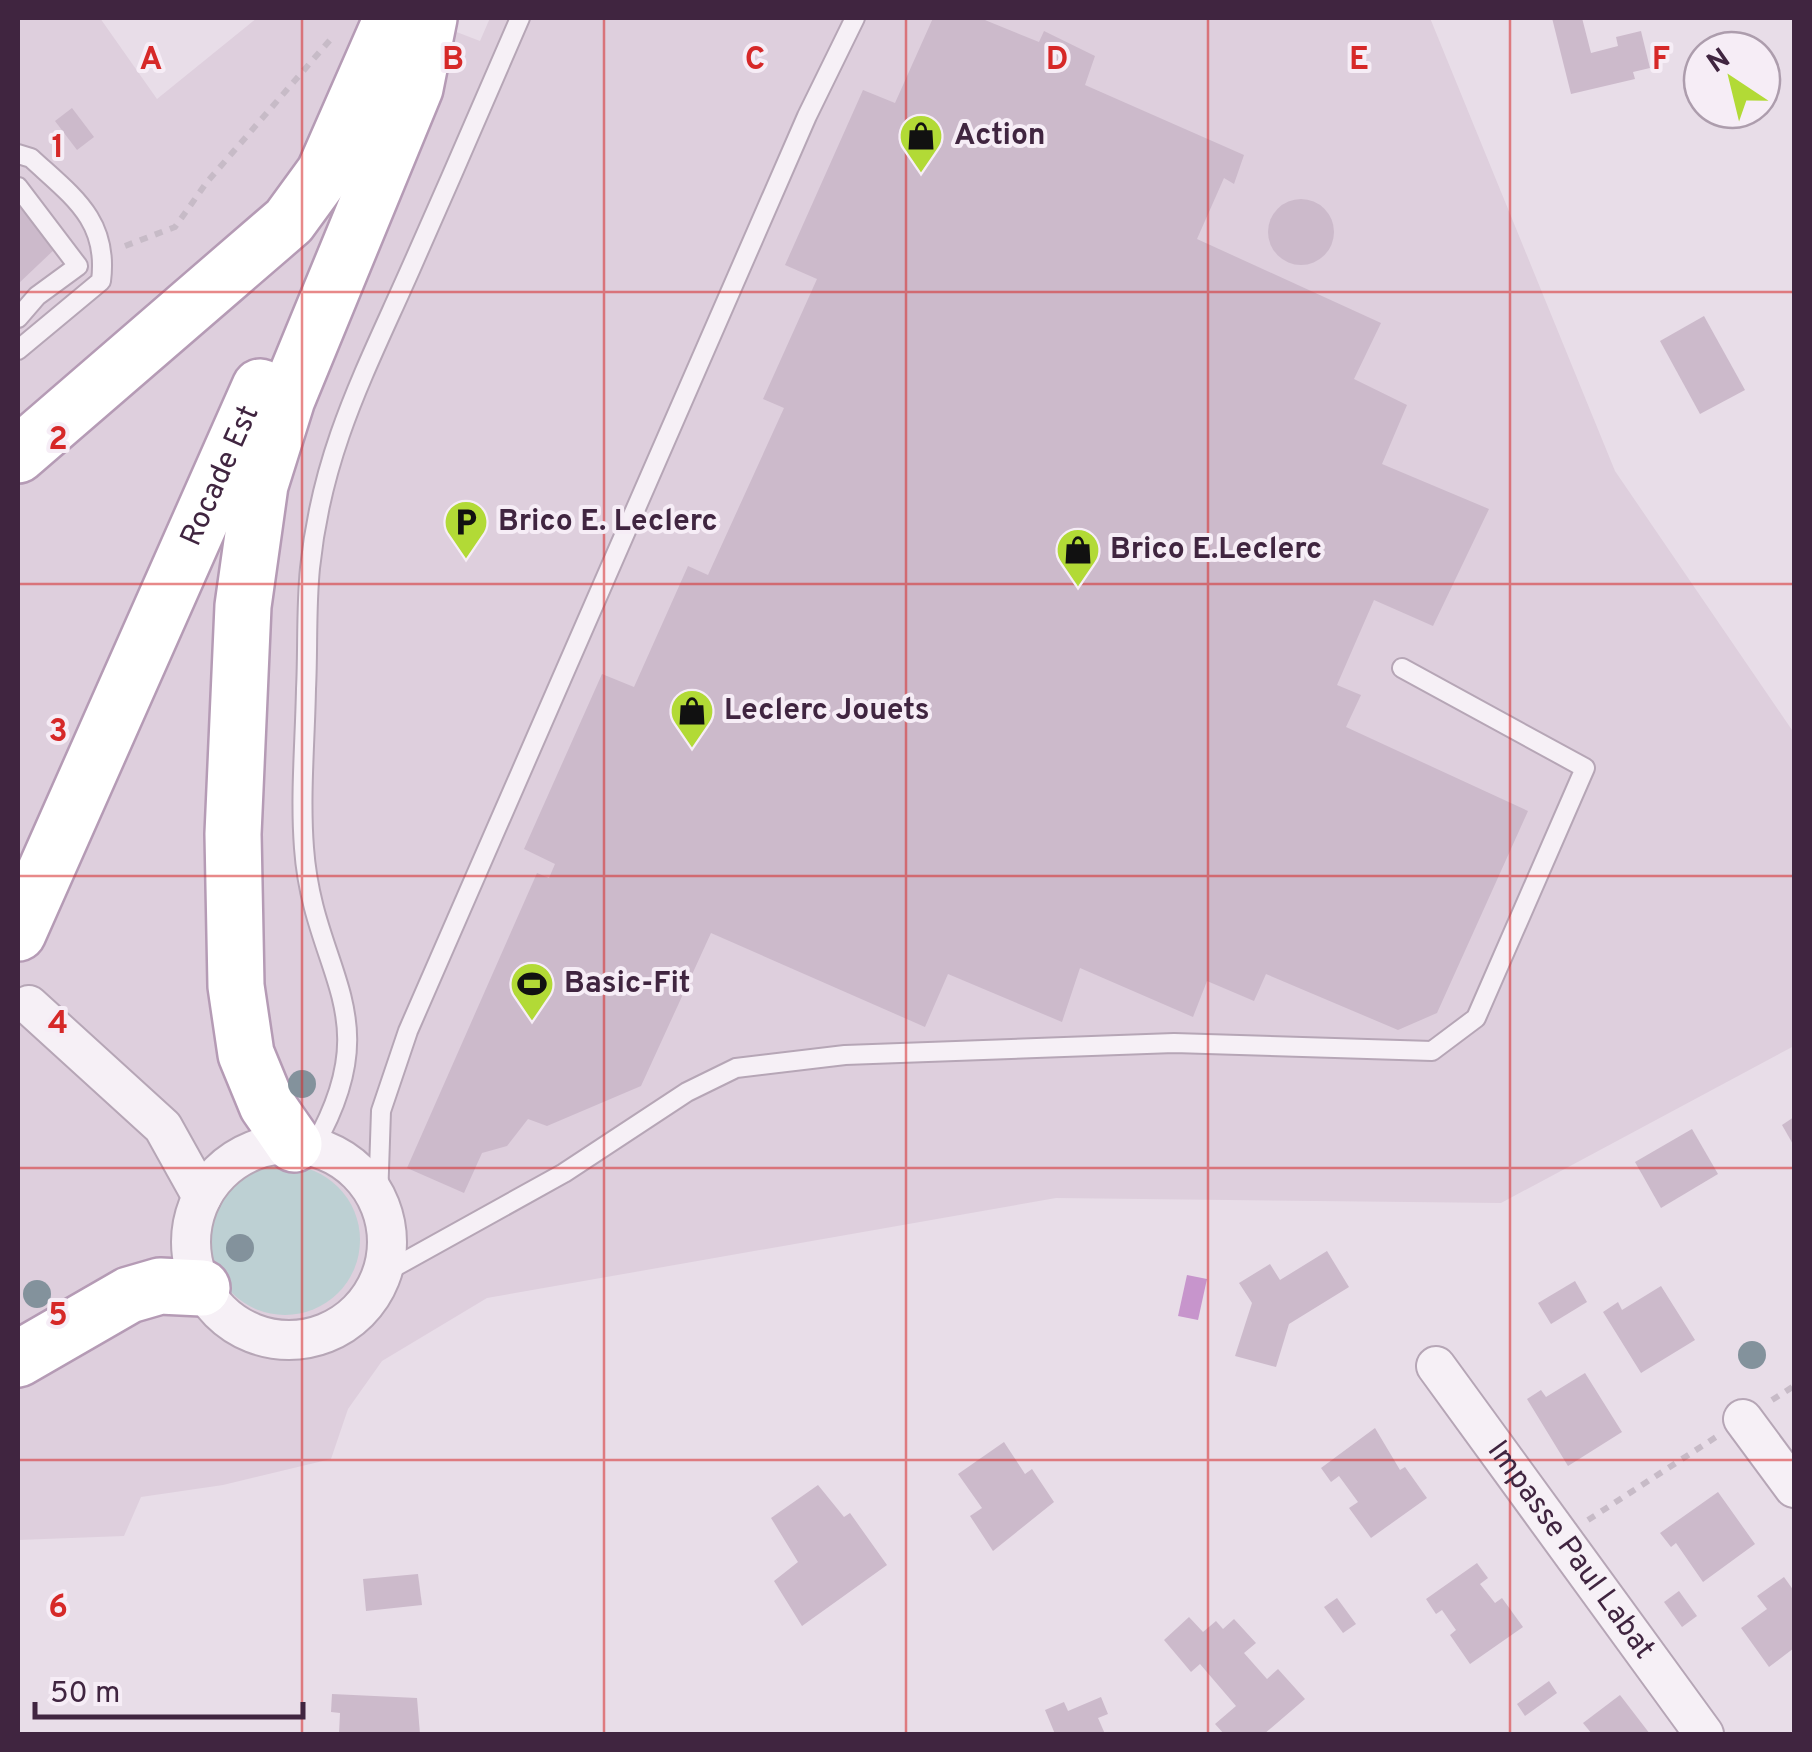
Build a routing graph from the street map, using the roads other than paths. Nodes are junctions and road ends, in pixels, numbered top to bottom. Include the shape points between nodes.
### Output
1 (392, 18) edge
2 (425, 18) edge
3 (520, 18) edge
4 (856, 18) edge
5 (18, 154) edge
6 (18, 186) edge
7 (18, 318) edge
8 (18, 350) edge
9 (18, 455) edge
10 (1402, 668) dead end
11 (18, 933) edge
12 (29, 1005) dead end
13 (163, 1127) junction
14 (304, 1145) junction
15 (238, 1158) junction
16 (202, 1197) junction
17 (378, 1200) junction
18 (382, 1274) junction
19 (202, 1288) junction
20 (18, 1359) edge
21 (1436, 1366) dead end
22 (1744, 1419) road end
23 (1794, 1488) edge
24 (1704, 1734) edge

1 - 9 main road via 324,172 289,221
2 - 11 main road, Rocade Est
2 - 14 main road via 415,88 260,485 242,606 233,834 236,986 246,1054 267,1104
3 - 14 lane via 343,416 322,492 310,569 304,852 348,1030 345,1074 332,1114
4 - 17 lane via 807,116 408,1031 381,1111
5 - 8 lane via 31,158 97,226 104,254 100,281
6 - 7 lane via 78,266
10 - 18 lane via 1585,768 1476,1018 1432,1051 1174,1043 845,1055 736,1068
12 - 13 street
13 - 15 street
13 - 16 street
14 - 15 street via 275,1145
14 - 17 street via 340,1158
15 - 16 street
16 - 19 street via 191,1242
17 - 18 street via 386,1224
18 - 19 street via 354,1316 309,1339 284,1340 236,1325
19 - 20 main road via 160,1286 129,1295
21 - 24 street, Impasse Paul Labat
22 - 23 street

